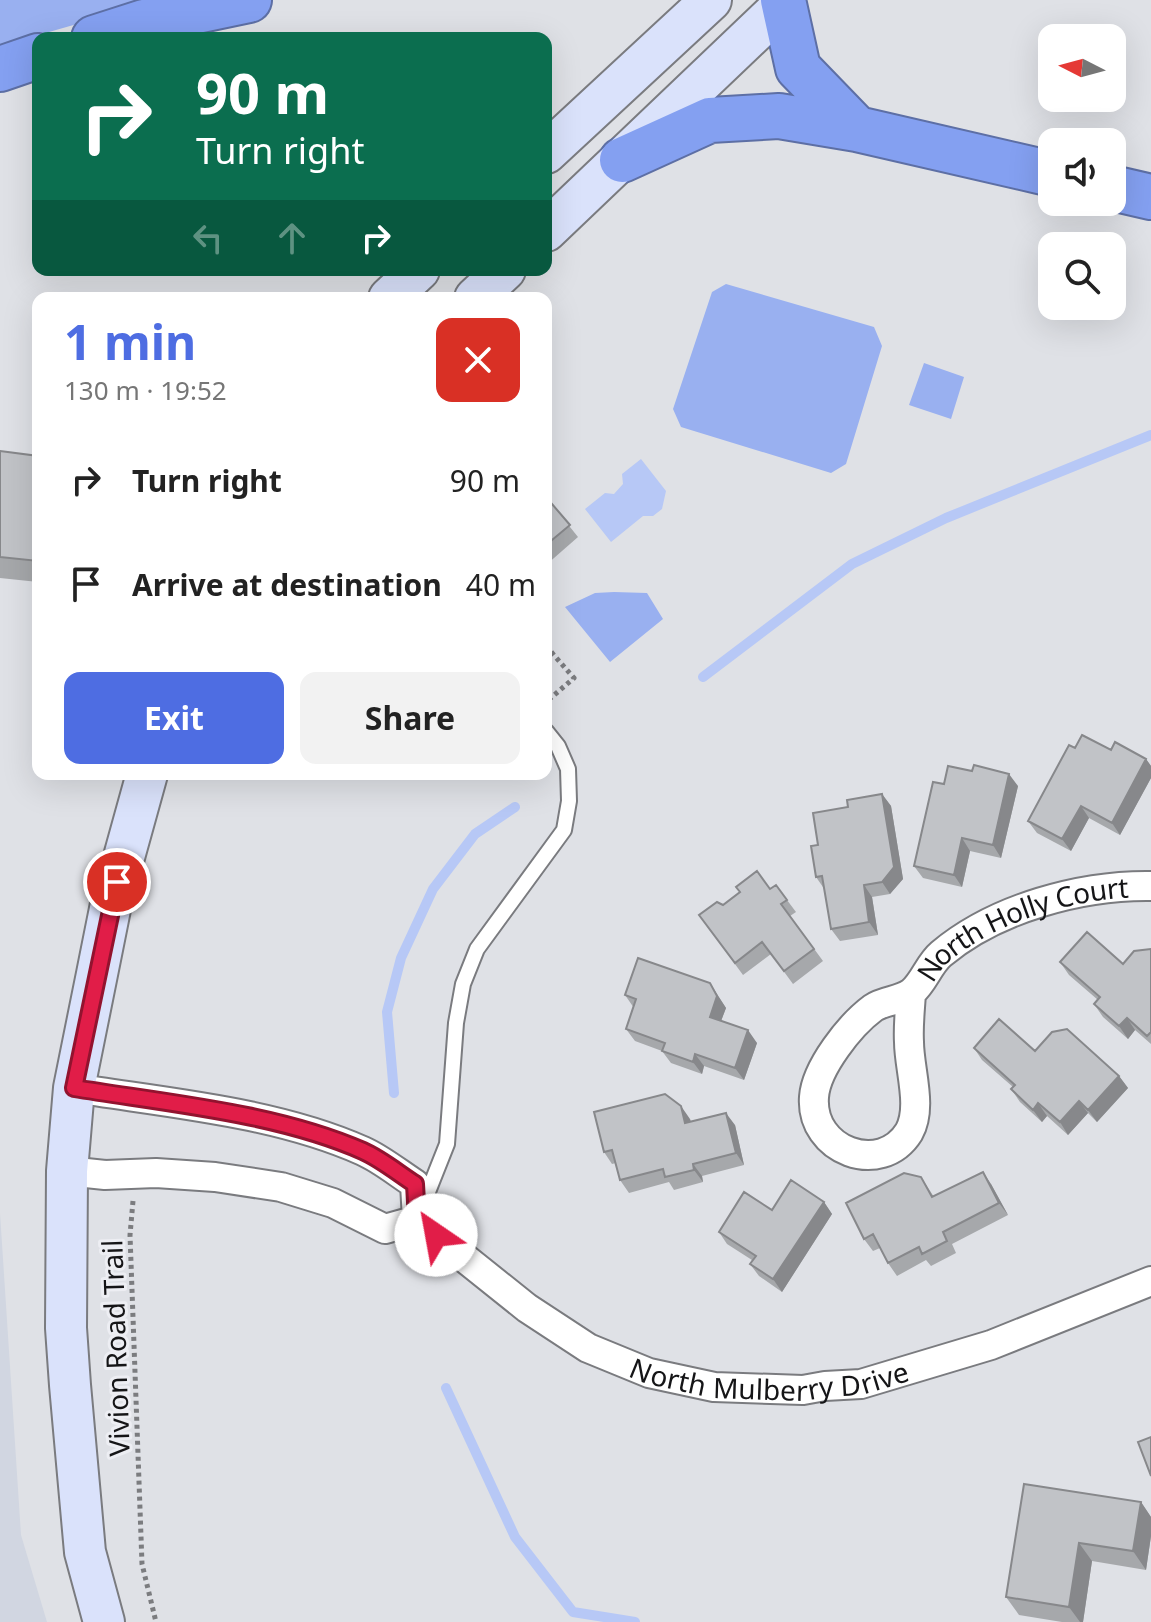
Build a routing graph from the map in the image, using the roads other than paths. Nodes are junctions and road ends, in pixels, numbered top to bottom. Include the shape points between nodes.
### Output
1 (249, 0) edge
2 (711, 0) edge
3 (783, 2) edge
4 (113, 32) edge
5 (32, 58) edge
6 (0, 69) edge
7 (857, 129) junction
8 (552, 147) edge
9 (622, 160) junction
10 (1038, 171) edge
11 (1126, 191) edge
12 (1151, 197) edge
13 (552, 225) edge
14 (413, 276) edge
15 (499, 276) edge
16 (395, 292) edge
17 (481, 292) edge
18 (552, 738) edge
19 (145, 780) edge
20 (1151, 886) edge
21 (911, 993) junction
22 (74, 1088) junction
23 (67, 1171) junction
24 (417, 1220) junction
25 (1151, 1281) edge
26 (104, 1622) edge

1 - 4 highway
2 - 8 main road
3 - 7 highway via 798,68
3 - 9 main road
5 - 6 highway
7 - 9 highway via 779,116 710,120
7 - 10 highway
9 - 13 main road
11 - 12 highway
14 - 16 main road
15 - 17 main road
18 - 24 lane via 568,769 564,830 477,949 463,984 447,1144
19 - 22 main road via 111,904
20 - 21 street, North Holly Court via 1081,894 1008,915 939,955
21 - 21 street, North Holly Court via 875,1007 851,1028 819,1078 816,1119 826,1139 846,1152 873,1155 892,1148 909,1131 914,1110
22 - 23 main road
22 - 24 street via 255,1119 366,1152 415,1184
23 - 24 street via 215,1177 281,1187 333,1203 385,1229
23 - 26 main road via 71,1400 85,1552
24 - 25 street, North Mulberry Drive via 527,1308 588,1348 649,1373 714,1387 803,1390 861,1384 991,1345

